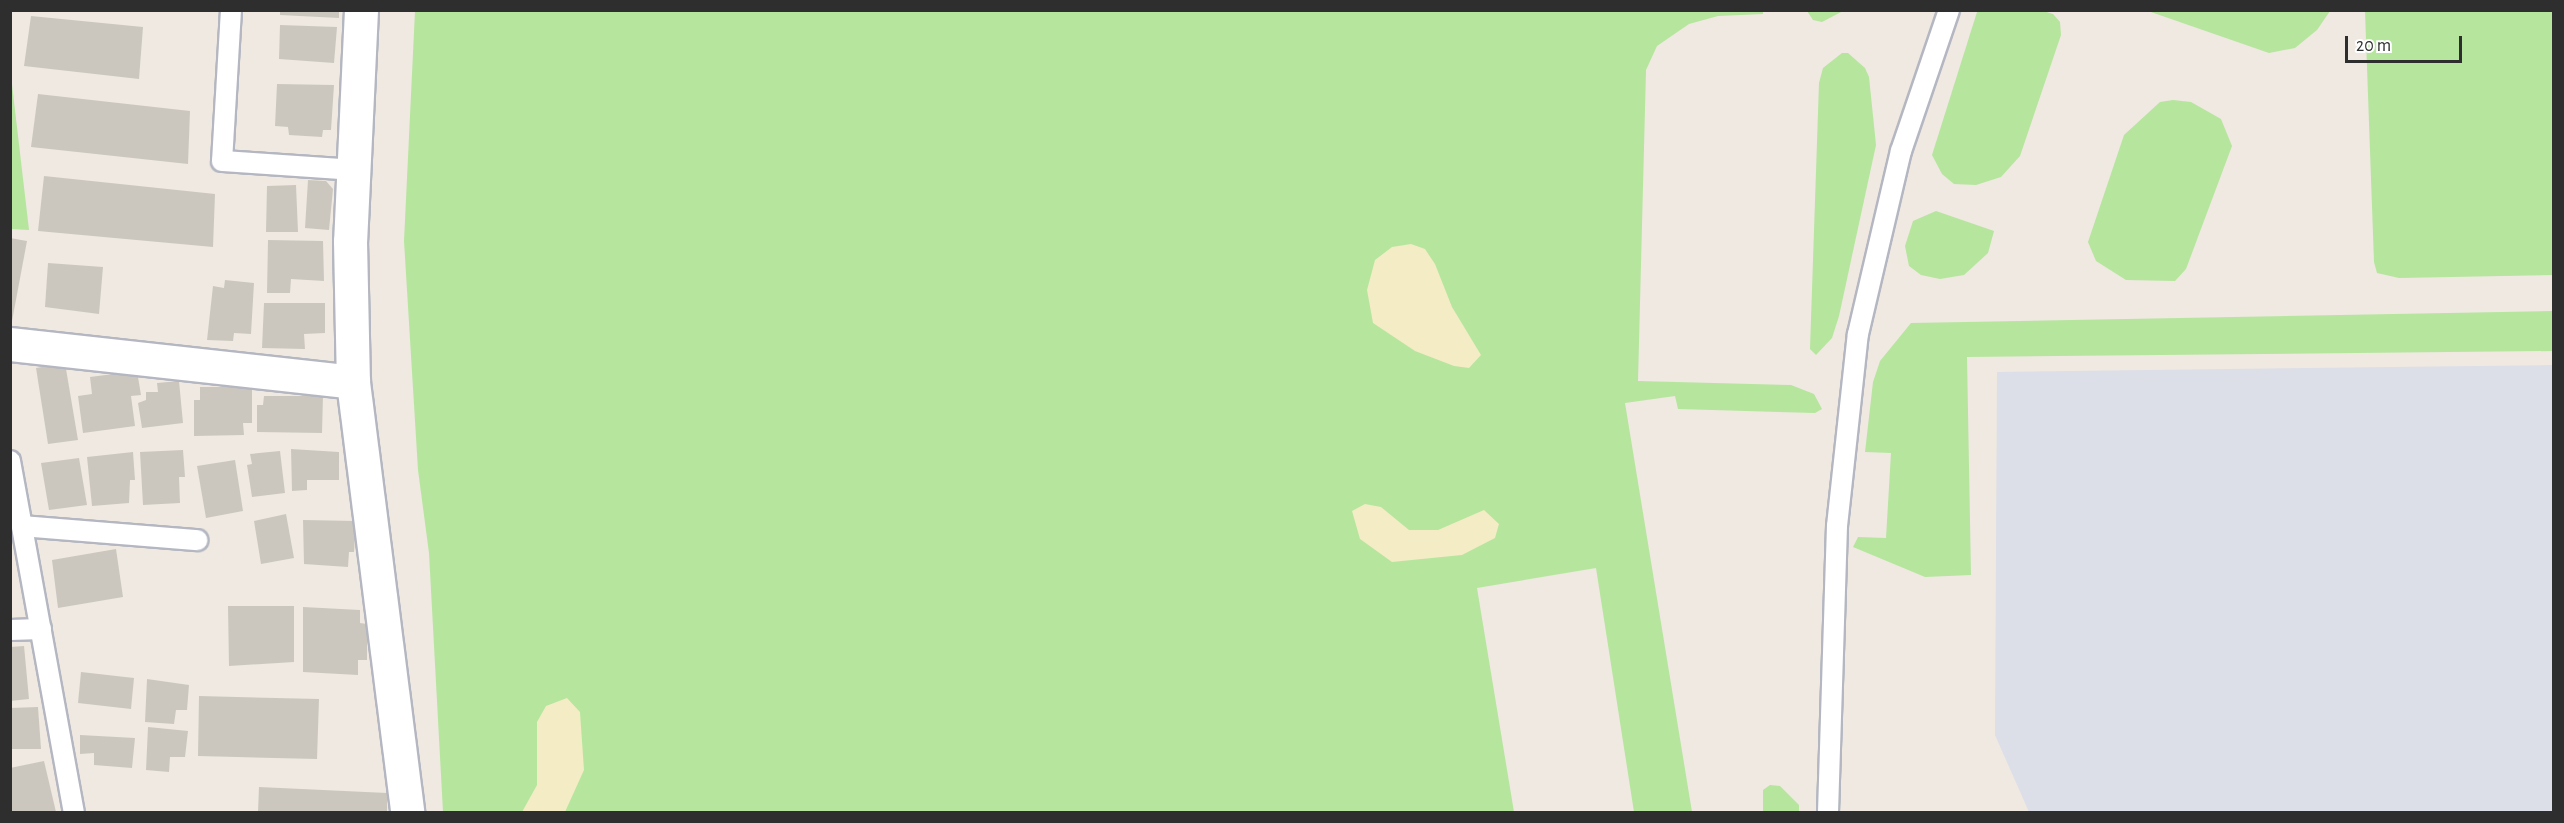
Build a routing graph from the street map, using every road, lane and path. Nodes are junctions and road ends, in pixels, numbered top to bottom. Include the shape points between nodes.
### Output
1 (231, 10) edge
2 (361, 10) edge
3 (1949, 10) edge
4 (353, 170) junction
5 (10, 344) edge
6 (353, 382) junction
7 (10, 462) edge
8 (22, 526) junction
9 (197, 540) dead end
10 (41, 629) junction
11 (10, 630) edge
12 (74, 813) edge
13 (407, 813) edge
14 (1828, 813) edge

1 - 4 lane via 222,161
2 - 4 street
3 - 14 lane via 1901,151 1858,334 1837,526
4 - 6 street
5 - 6 street
6 - 13 street
7 - 8 lane
8 - 9 lane
8 - 10 lane
10 - 11 lane
10 - 12 lane

